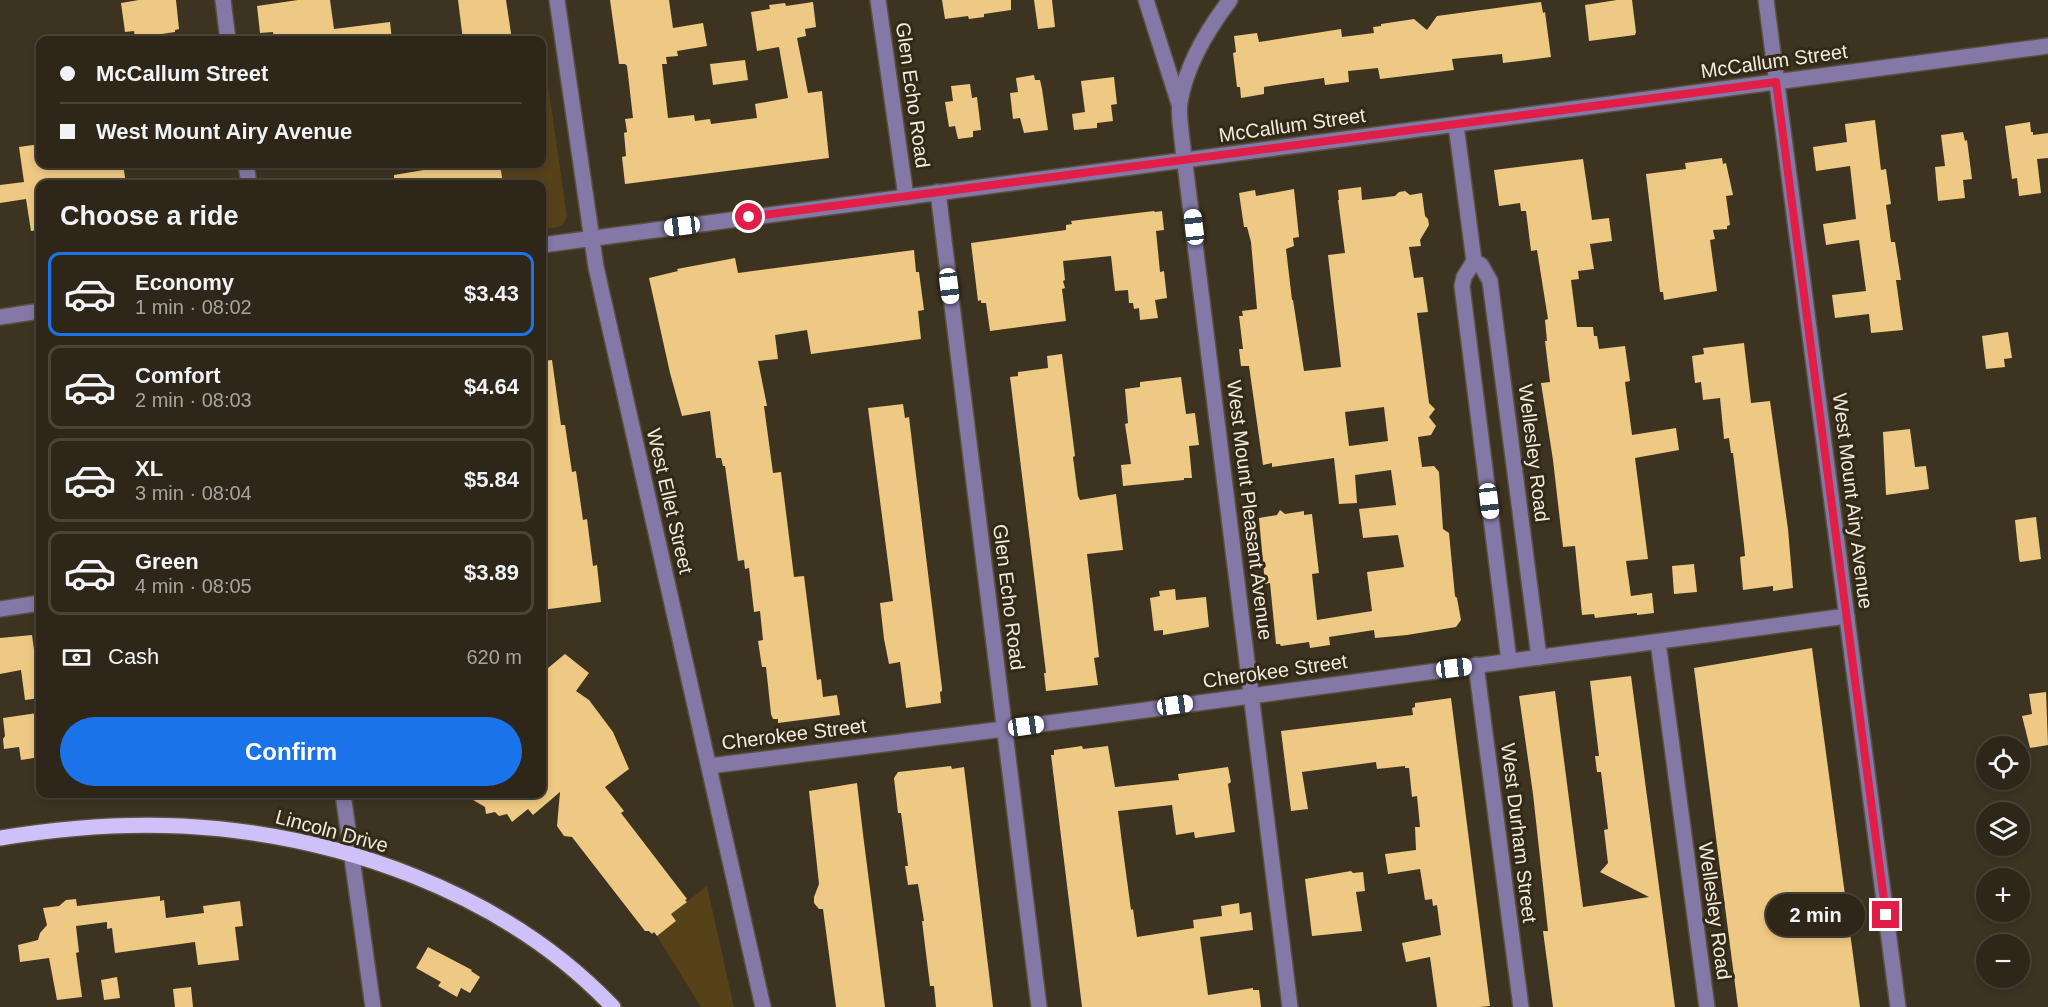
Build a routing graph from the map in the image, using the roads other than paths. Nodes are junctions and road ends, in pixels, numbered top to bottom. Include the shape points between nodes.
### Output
1 (223, 0) edge
2 (557, 0) edge
3 (878, 0) edge
4 (1146, 0) edge
5 (1230, 0) edge
6 (1766, 0) edge
7 (228, 36) edge
8 (2048, 46) edge
9 (1776, 82) junction
10 (1179, 104) junction
11 (1456, 125) junction
12 (1185, 161) junction
13 (938, 192) junction
14 (906, 197) junction
15 (591, 238) junction
16 (546, 244) edge
17 (1474, 261) junction
18 (36, 312) edge
19 (0, 316) edge
20 (36, 604) edge
21 (0, 609) edge
22 (1847, 616) junction
23 (1659, 642) junction
24 (1539, 657) junction
25 (1509, 661) junction
26 (1476, 665) junction
27 (1251, 695) junction
28 (1004, 729) junction
29 (709, 766) junction
30 (344, 798) edge
31 (0, 838) edge
32 (351, 855) junction
33 (373, 1007) edge
34 (613, 1007) edge
35 (763, 1007) edge
36 (1039, 1007) edge
37 (1290, 1007) edge
38 (1521, 1007) edge
39 (1707, 1007) edge
40 (1898, 1007) edge

1 - 7 street
2 - 15 street, West Ellet Street
3 - 14 street, Glen Echo Road
4 - 10 street
5 - 10 street via 1200,46
6 - 9 street, West Mount Airy Avenue
8 - 9 street, McCallum Street
9 - 11 street, McCallum Street
9 - 22 street, West Mount Airy Avenue
10 - 12 street, West Mount Pleasant Avenue
11 - 12 street, McCallum Street
11 - 17 street, Wellesley Road
12 - 13 street, McCallum Street
12 - 27 street, West Mount Pleasant Avenue
13 - 14 street, McCallum Street
13 - 28 street, Glen Echo Road
14 - 15 street, McCallum Street
15 - 16 street, McCallum Street
15 - 29 street, West Ellet Street
17 - 24 street, Wellesley Road via 1490,281
17 - 25 street via 1462,286
18 - 19 street
20 - 21 street
22 - 23 street, Cherokee Street
22 - 40 street, West Mount Airy Avenue
23 - 24 street, Cherokee Street
23 - 39 street, Wellesley Road
24 - 25 street, Cherokee Street
25 - 26 street, Cherokee Street
26 - 27 street, Cherokee Street
26 - 38 street, West Durham Street
27 - 28 street, Cherokee Street
27 - 37 street, West Mount Pleasant Avenue
28 - 29 street, Cherokee Street
28 - 36 street, Glen Echo Road
29 - 35 street, West Ellet Street
30 - 32 street
31 - 32 main road, Lincoln Drive via 81,828 181,826 251,833
32 - 33 street
32 - 34 main road, Lincoln Drive via 436,886 505,922 571,968

